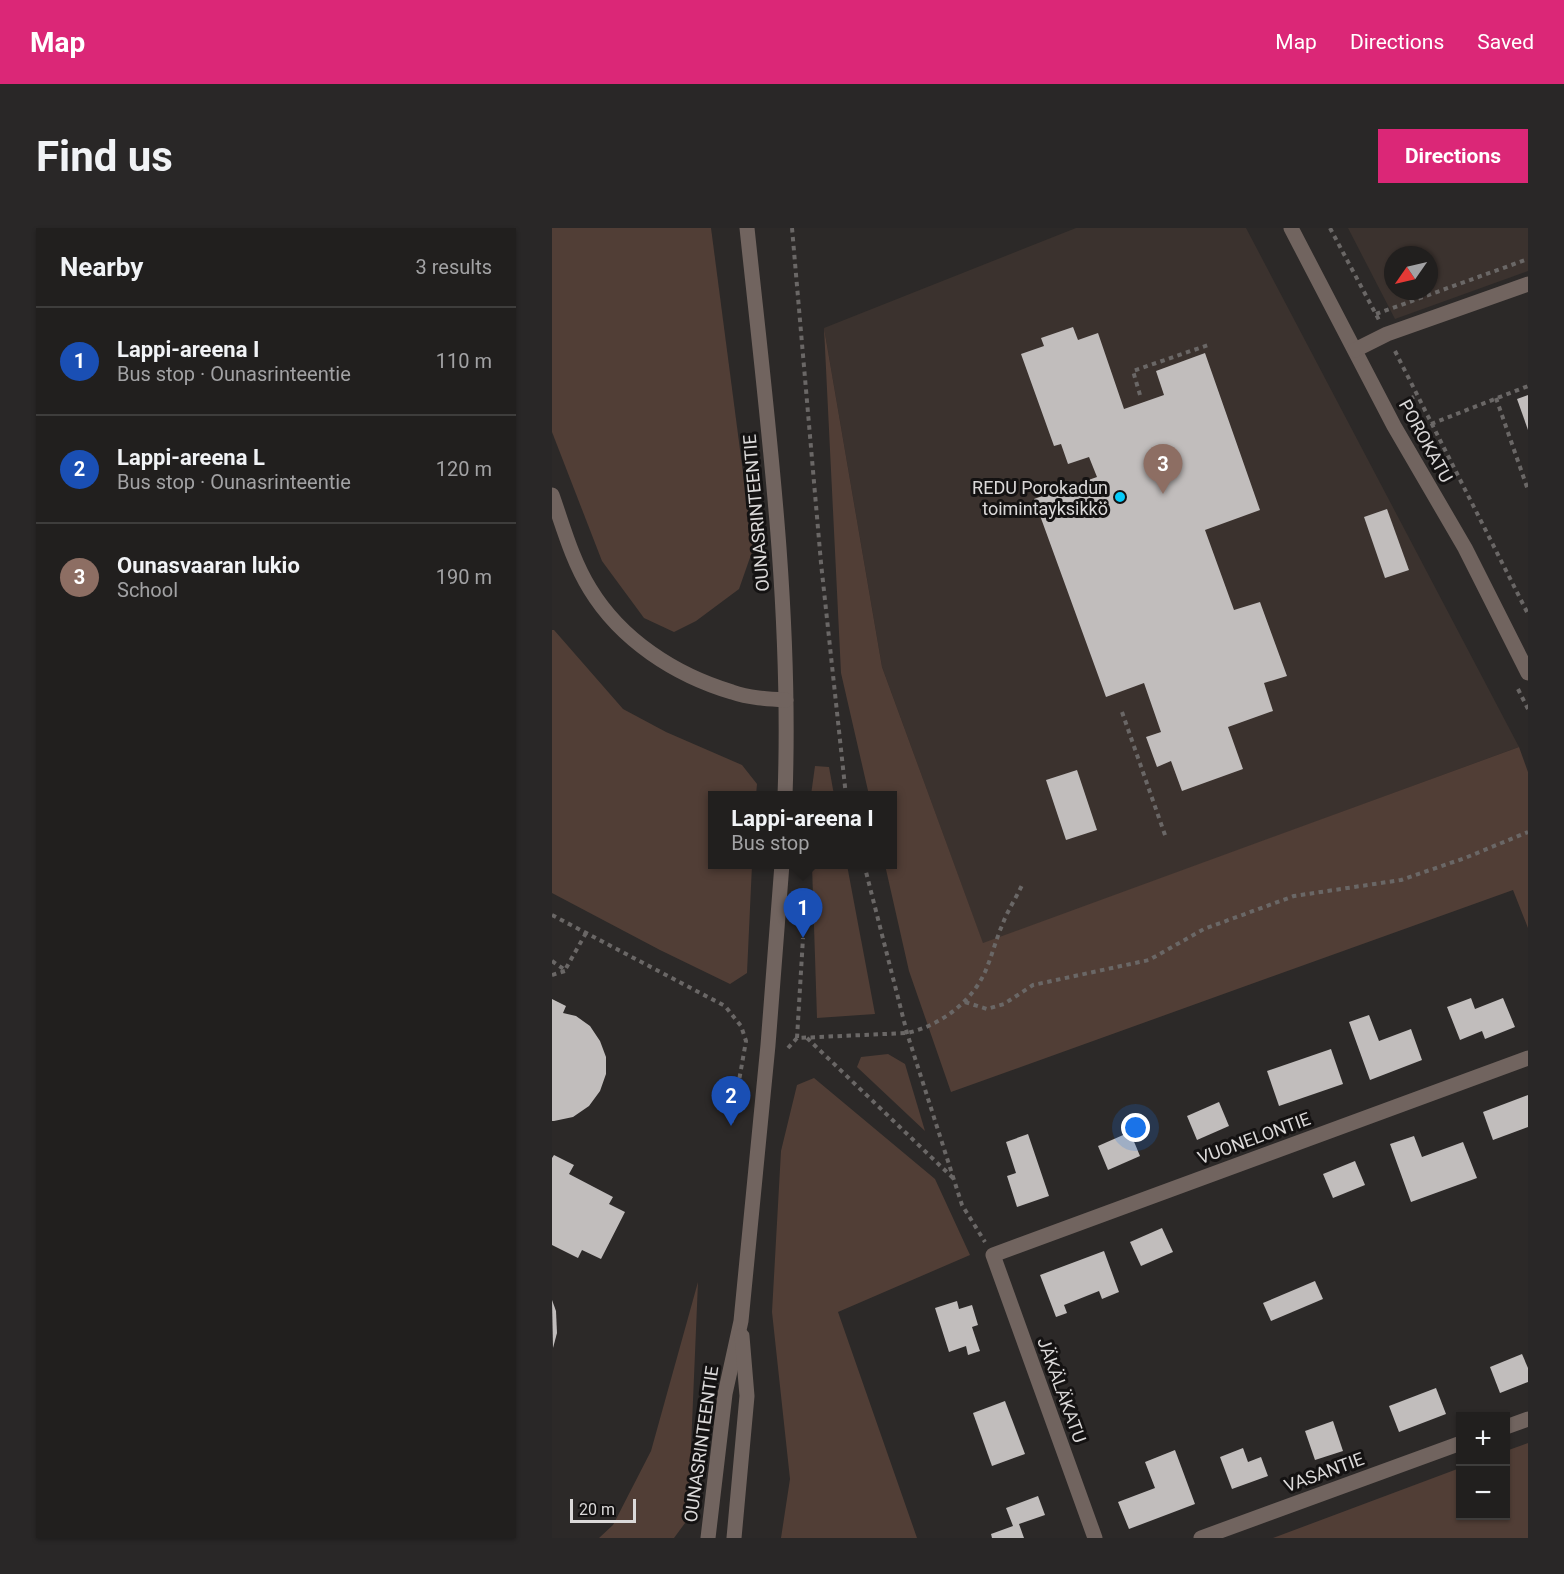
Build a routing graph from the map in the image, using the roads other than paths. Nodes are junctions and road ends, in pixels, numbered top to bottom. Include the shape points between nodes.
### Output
1 (747, 228) edge
2 (1291, 228) edge
3 (1528, 284) edge
4 (1355, 350) junction
5 (552, 495) edge
6 (1528, 673) edge
7 (786, 700) junction
8 (785, 791) edge
9 (782, 869) edge
10 (1528, 1058) edge
11 (993, 1255) joint
12 (741, 1321) junction
13 (1528, 1419) edge
14 (1510, 1426) edge
15 (1456, 1445) edge
16 (708, 1538) edge
17 (734, 1538) edge
18 (1095, 1538) edge
19 (1201, 1538) edge

1 - 7 street, OUNASRINTEENTIE via 776,499
2 - 4 street, POROKATU
3 - 4 street via 1387,334
4 - 6 street, POROKATU via 1465,548
5 - 7 street via 590,588 631,637 665,663 702,681 733,693
7 - 8 street, OUNASRINTEENTIE
9 - 12 street, OUNASRINTEENTIE
10 - 11 street, VUONELONTIE
11 - 18 street, JÄKÄLÄKATU
12 - 16 street, OUNASRINTEENTIE via 725,1394
12 - 17 street, OUNASRINTEENTIE via 747,1396
13 - 14 street
15 - 19 street, VASANTIE

